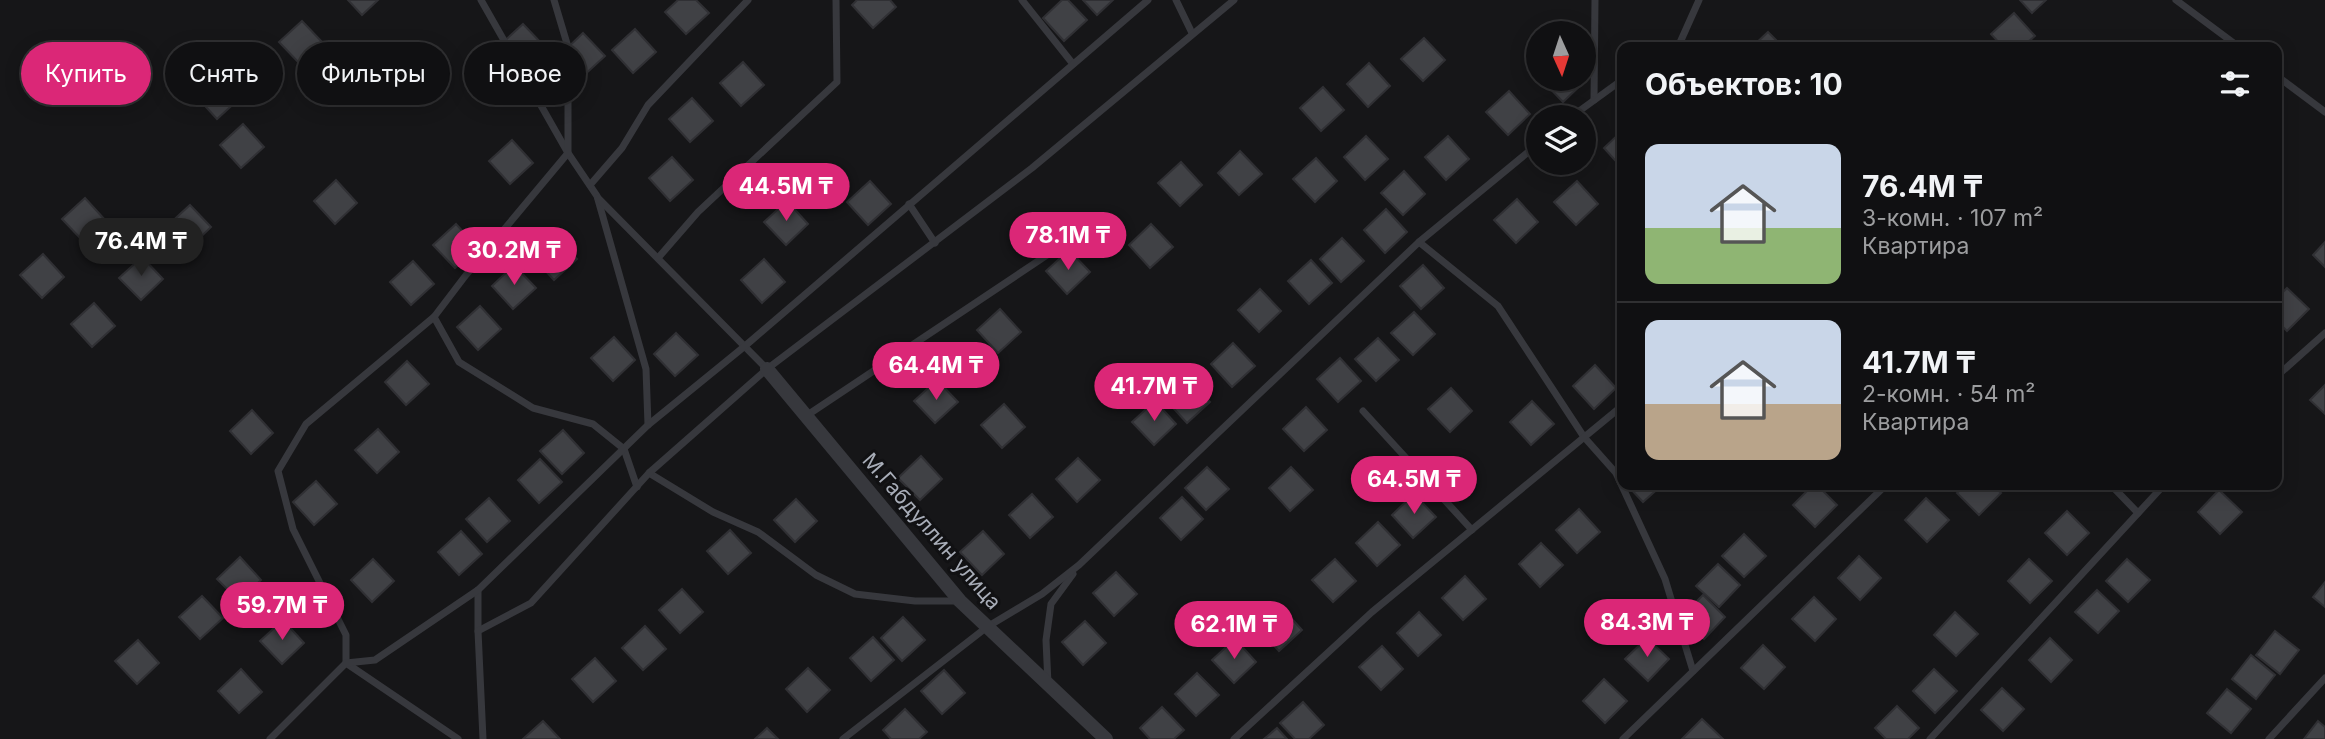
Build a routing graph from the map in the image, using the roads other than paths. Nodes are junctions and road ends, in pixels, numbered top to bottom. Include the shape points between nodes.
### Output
1 (481, 0) edge
2 (554, 0) edge
3 (748, 0) edge
4 (836, 0) edge
5 (1021, 0) edge
6 (1148, 0) edge
7 (1176, 0) edge
8 (1234, 0) edge
9 (1595, 0) edge
10 (1699, 0) edge
11 (2176, 0) edge
12 (1192, 33) junction
13 (1680, 42) edge
14 (2232, 42) edge
15 (1073, 64) junction
16 (2282, 80) edge
17 (1617, 84) edge
18 (1594, 100) junction
19 (1587, 105) edge
20 (2325, 112) edge
21 (568, 153) junction
22 (1526, 154) edge
23 (590, 185) junction
24 (597, 196) junction
25 (909, 204) junction
26 (1089, 227) dead end
27 (1419, 242) junction
28 (935, 243) junction
29 (658, 258) junction
30 (435, 317) junction
31 (2325, 333) edge
32 (745, 346) junction
33 (768, 369) junction
34 (2282, 372) edge
35 (1617, 410) edge
36 (1363, 411) dead end
37 (806, 416) junction
38 (648, 425) junction
39 (1584, 437) junction
40 (624, 449) junction
41 (649, 473) junction
42 (1617, 475) edge
43 (637, 487) junction
44 (1623, 490) edge
45 (1881, 490) edge
46 (2116, 490) edge
47 (2159, 490) edge
48 (2138, 513) junction
49 (1472, 530) junction
50 (1079, 565) junction
51 (478, 590) junction
52 (960, 601) junction
53 (987, 627) junction
54 (478, 631) junction
55 (346, 663) junction
56 (1693, 671) junction
57 (2325, 678) edge
58 (1048, 685) junction
59 (270, 739) edge
60 (458, 739) edge
61 (483, 739) edge
62 (843, 739) edge
63 (1106, 739) edge
64 (1234, 739) edge
65 (1623, 739) edge
66 (1930, 739) edge
67 (2269, 739) edge

1 - 21 lane
2 - 21 lane via 568,47
3 - 23 lane via 648,105 622,148
4 - 29 lane via 837,82 698,212
5 - 15 lane
6 - 15 lane
7 - 12 lane
8 - 12 lane
9 - 18 lane
10 - 13 lane
11 - 14 lane
12 - 28 lane
15 - 25 lane
16 - 20 lane
17 - 18 lane
18 - 19 lane
21 - 23 lane
21 - 30 lane
22 - 27 lane
23 - 24 lane
24 - 29 lane
24 - 38 lane via 646,369
25 - 28 lane
25 - 32 lane
26 - 37 lane
27 - 39 lane via 1498,306
27 - 50 lane
28 - 33 lane
29 - 32 lane
30 - 40 lane via 459,362 533,408 593,424
30 - 55 lane via 306,424 278,471 293,529 346,635
31 - 34 lane
32 - 33 lane
32 - 38 lane
33 - 37 street, М.Габдуллин улица
33 - 41 lane
35 - 39 lane
36 - 49 lane
37 - 52 street, М.Габдуллин улица
38 - 40 lane
39 - 42 lane
39 - 49 lane
40 - 43 lane
40 - 51 lane
41 - 43 lane
41 - 52 lane via 713,512 758,532 816,575 855,594
43 - 54 lane via 531,603
44 - 56 lane via 1665,579
45 - 56 lane
46 - 48 lane
47 - 48 lane
48 - 66 lane
49 - 64 lane via 1371,612
50 - 53 lane
50 - 58 lane via 1051,604 1046,640
51 - 54 lane
51 - 55 lane via 376,660
52 - 53 street, М.Габдуллин улица
53 - 58 street, М.Габдуллин улица
53 - 62 lane
54 - 61 lane
55 - 59 lane
55 - 60 lane
56 - 65 lane
57 - 67 lane
58 - 63 street, М.Габдуллин улица

